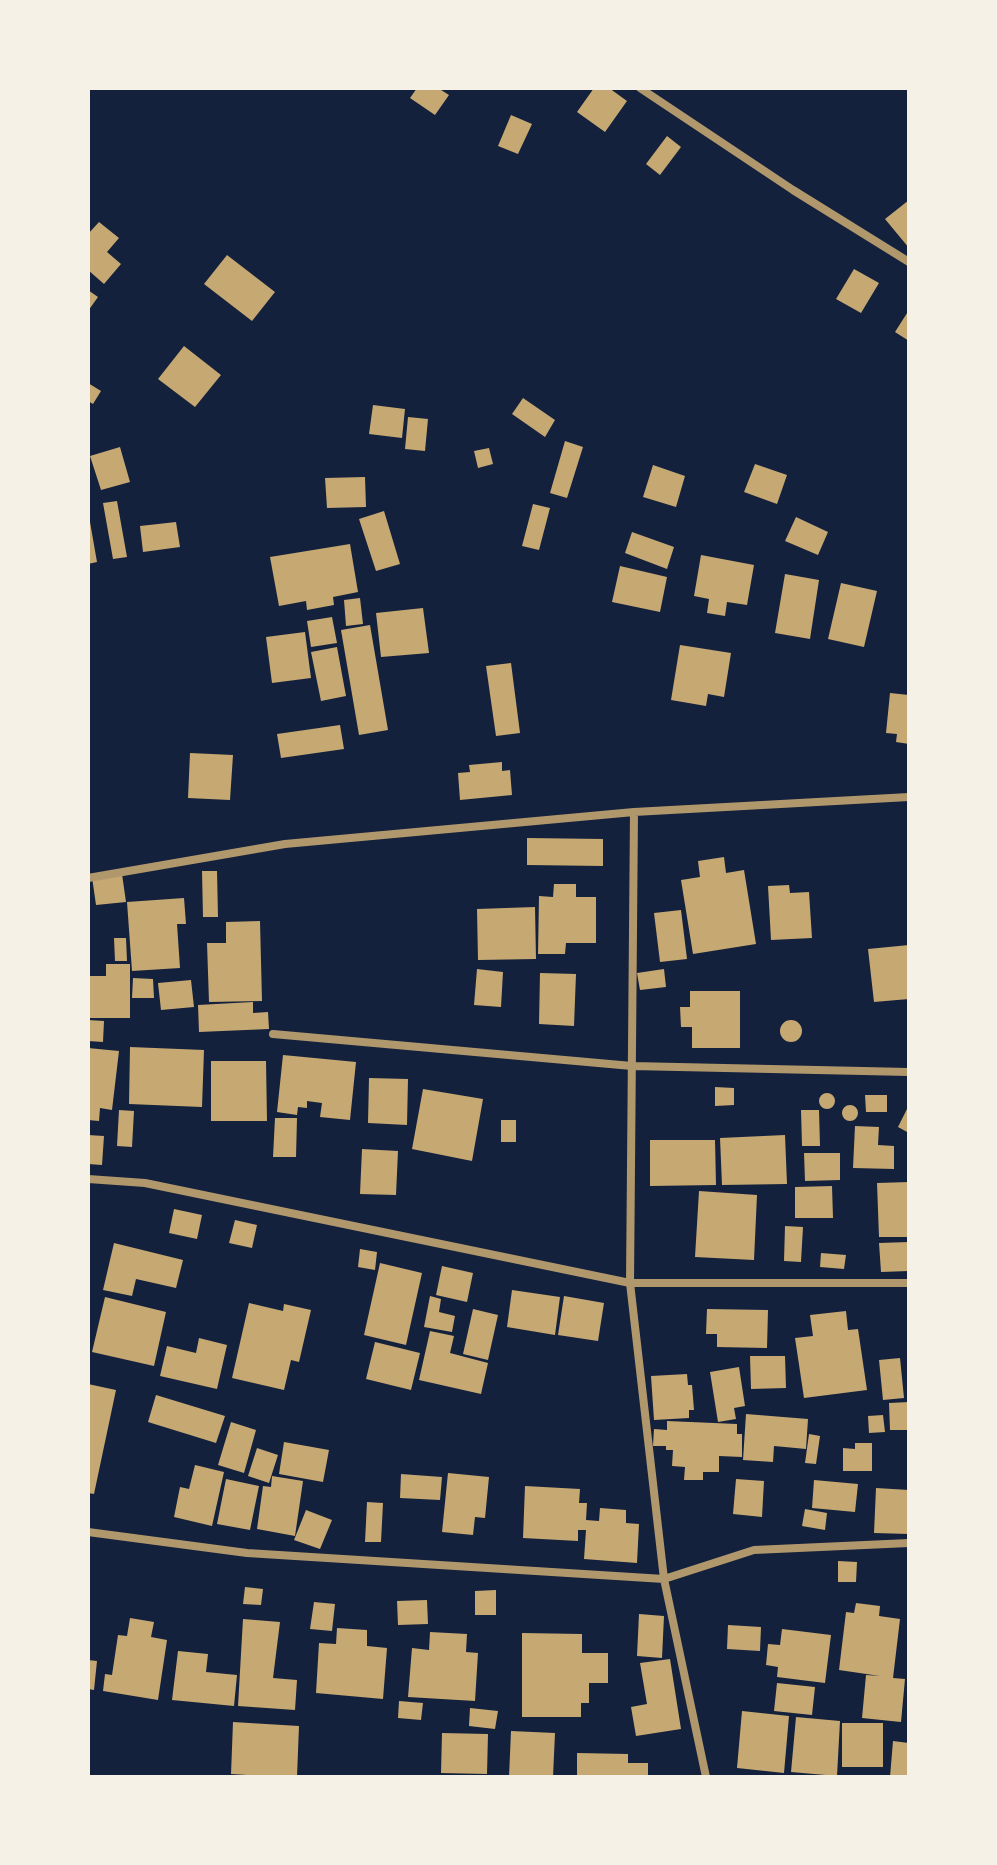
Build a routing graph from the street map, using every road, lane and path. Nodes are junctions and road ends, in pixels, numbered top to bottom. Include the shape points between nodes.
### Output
1 (640, 88) edge
2 (909, 262) edge
3 (909, 797) edge
4 (634, 812) junction
5 (88, 878) edge
6 (273, 1034) dead end
7 (632, 1066) junction
8 (909, 1072) edge
9 (88, 1179) edge
10 (630, 1283) junction
11 (909, 1283) edge
12 (88, 1532) edge
13 (909, 1543) edge
14 (664, 1579) junction
15 (706, 1777) edge

1 - 2 street
3 - 4 street
4 - 5 street via 285,844
4 - 7 street
6 - 7 street
7 - 8 street
7 - 10 street
9 - 10 street via 145,1183
10 - 11 street
10 - 14 street
12 - 14 street via 247,1553
13 - 14 street via 754,1550
14 - 15 street

